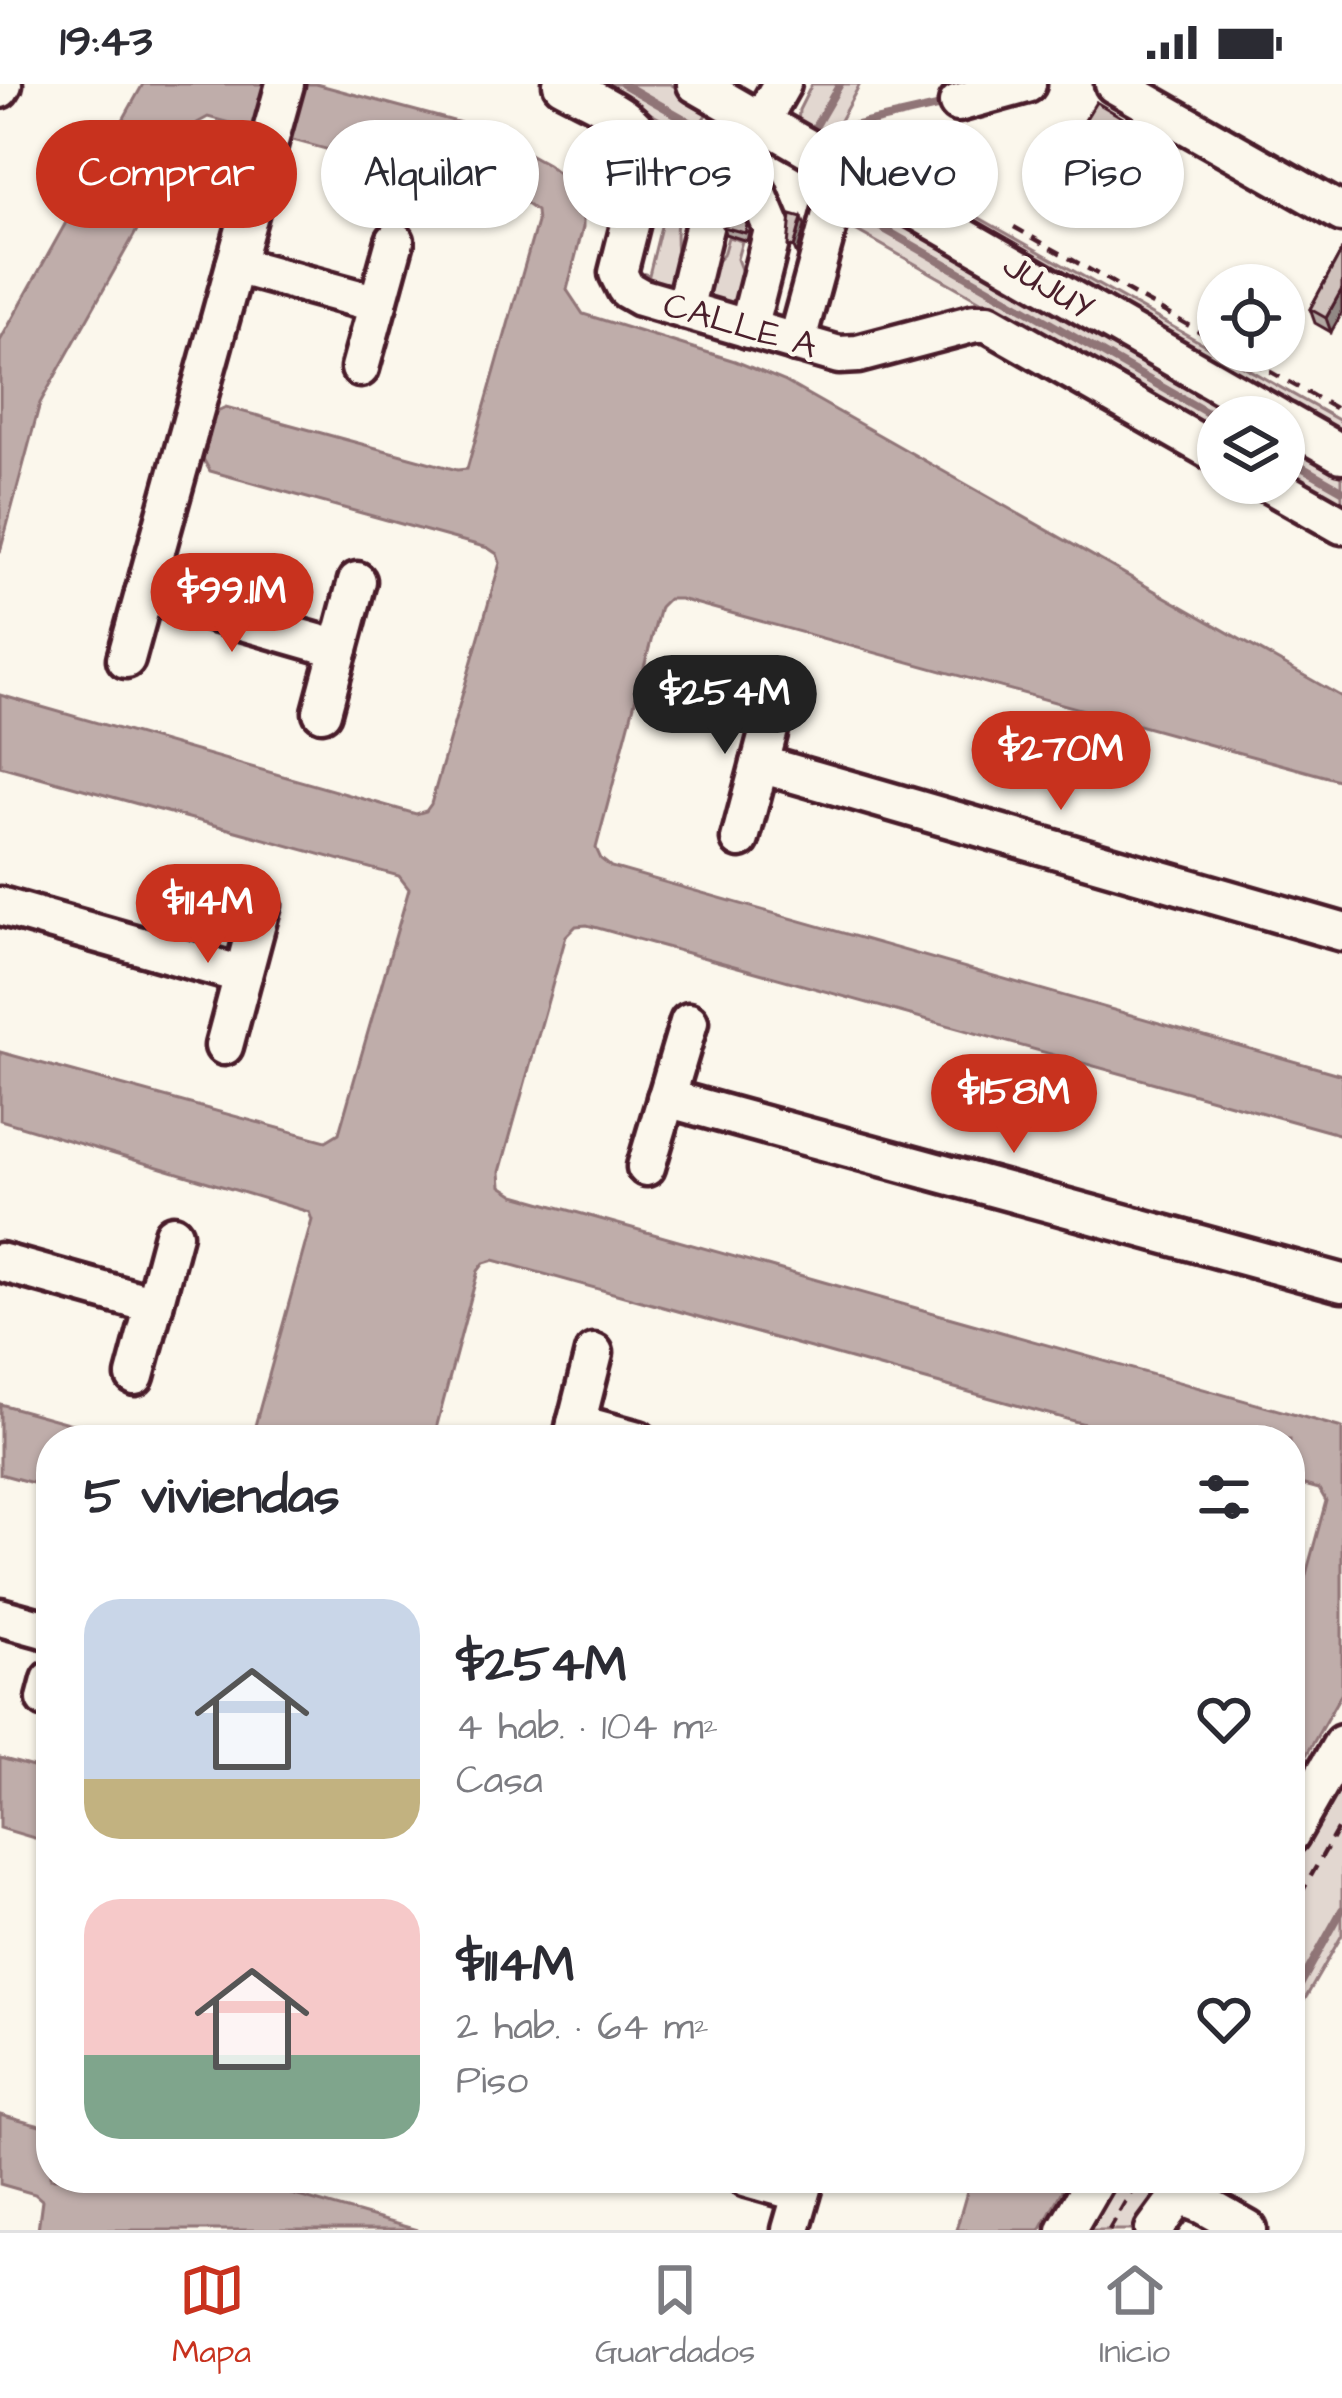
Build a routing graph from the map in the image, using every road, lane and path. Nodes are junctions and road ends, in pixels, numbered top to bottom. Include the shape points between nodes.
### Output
1 (285, 84) edge
2 (562, 84) edge
3 (696, 84) edge
4 (782, 84) edge
5 (1027, 84) edge
6 (1114, 84) edge
7 (1166, 84) edge
8 (958, 103) dead end
9 (758, 120) edge
10 (761, 120) edge
11 (1212, 139) junction
12 (1342, 212) edge
13 (1014, 227) dead end
14 (704, 228) edge
15 (772, 228) edge
16 (827, 228) edge
17 (945, 228) edge
18 (395, 242) dead end
19 (235, 266) junction
20 (378, 304) junction
21 (684, 310) junction
22 (748, 328) junction
23 (1197, 330) edge
24 (796, 343) junction
25 (360, 368) dead end
26 (1271, 372) edge
27 (1240, 396) edge
28 (1342, 412) edge
29 (1305, 433) edge
30 (1197, 442) edge
31 (1342, 454) edge
32 (1305, 504) edge
33 (1342, 525) edge
34 (357, 580) dead end
35 (144, 592) junction
36 (339, 649) junction
37 (126, 658) dead end
38 (779, 692) dead end
39 (322, 712) dead end
40 (760, 764) junction
41 (740, 839) dead end
42 (262, 904) dead end
43 (0, 906) edge
44 (1342, 932) edge
45 (243, 975) junction
46 (689, 1022) dead end
47 (224, 1046) dead end
48 (667, 1098) junction
49 (646, 1167) dead end
50 (173, 1234) dead end
51 (0, 1262) edge
52 (1342, 1283) edge
53 (154, 1305) junction
54 (594, 1353) dead end
55 (135, 1376) dead end
56 (576, 1425) edge
57 (0, 1617) edge
58 (36, 1627) edge
59 (1342, 1744) edge
60 (1305, 1805) edge
61 (1342, 1821) edge
62 (1305, 1886) edge
63 (802, 2193) edge
64 (1087, 2193) edge
65 (1130, 2193) edge
66 (791, 2230) edge
67 (1066, 2230) edge
68 (1109, 2230) edge
69 (1154, 2230) edge
70 (1248, 2230) edge

1 - 19 street
2 - 21 street, CALLE A via 646,137 649,154 618,273 640,297
3 - 9 street, JUJUY
4 - 10 street
5 - 8 street
6 - 11 street
7 - 11 street
11 - 12 street
13 - 23 path
14 - 21 street
15 - 22 street
16 - 24 street
17 - 27 street, JUJUY
18 - 20 street
19 - 20 street
19 - 35 street
20 - 25 street
21 - 22 street, CALLE A
22 - 24 street, CALLE A
24 - 30 street, CALLE A via 858,355 988,323
26 - 28 path
29 - 31 street, JUJUY
32 - 33 street
34 - 36 street
35 - 36 street
35 - 37 street
36 - 39 street
38 - 40 street
40 - 41 street
40 - 44 street
42 - 45 street
43 - 45 street
45 - 47 street
46 - 48 street
48 - 49 street
48 - 52 street
50 - 53 street
51 - 53 street
53 - 55 street
54 - 56 street
57 - 58 street
59 - 60 street
61 - 62 path
63 - 66 street
64 - 67 street
65 - 68 path
69 - 70 street via 1176,2200 1189,2199

